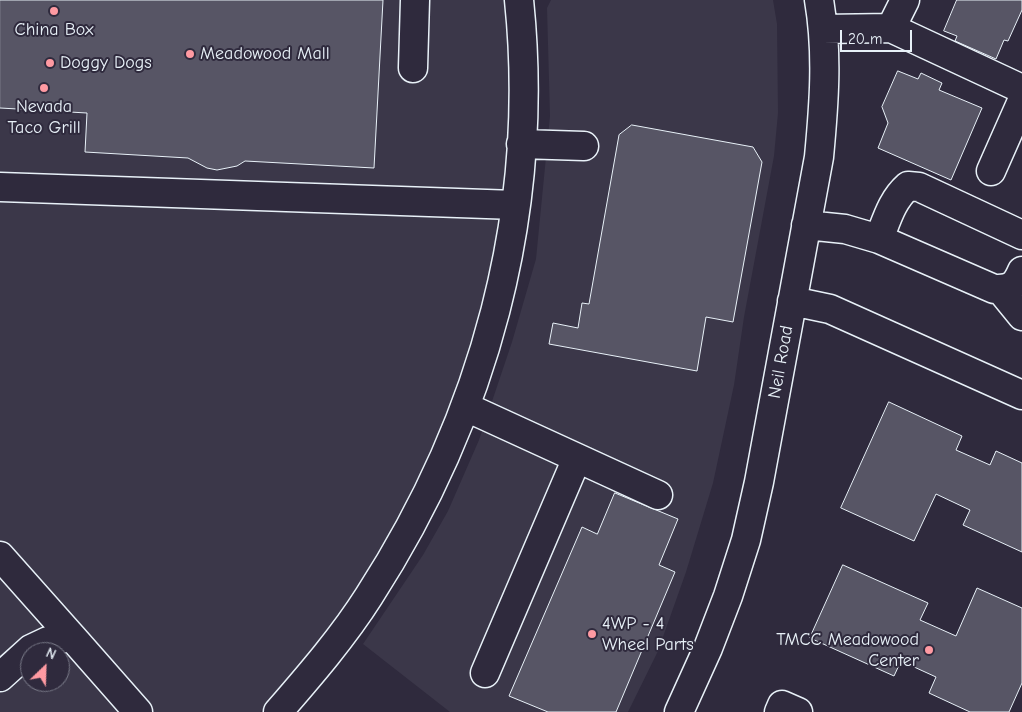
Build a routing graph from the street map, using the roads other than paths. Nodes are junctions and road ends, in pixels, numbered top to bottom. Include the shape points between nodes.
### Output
1 (415, 0) edge
2 (519, 0) edge
3 (819, 0) edge
4 (905, 0) edge
5 (891, 28) junction
6 (824, 29) junction
7 (413, 68) dead end
8 (1022, 89) edge
9 (1022, 101) edge
10 (521, 144) junction
11 (584, 146) dead end
12 (991, 171) dead end
13 (0, 187) edge
14 (515, 205) junction
15 (806, 225) junction
16 (1022, 235) edge
17 (879, 239) junction
18 (1022, 271) edge
19 (1000, 289) junction
20 (792, 302) junction
21 (1022, 316) edge
22 (1022, 395) edge
23 (466, 407) junction
24 (576, 458) junction
25 (658, 495) dead end
26 (0, 556) edge
27 (72, 637) junction
28 (4, 664) edge
29 (485, 673) dead end
30 (138, 712) edge
31 (278, 712) edge
32 (679, 712) edge
33 (779, 712) edge
34 (798, 712) edge

1 - 7 street
2 - 10 street via 524,107
3 - 6 street, Neil Road
4 - 5 street
5 - 6 street
5 - 8 street
6 - 15 street, Neil Road via 824,114
9 - 12 street
10 - 11 street
10 - 14 street
13 - 14 street
14 - 23 street via 509,253 493,324
15 - 17 street via 845,229
15 - 20 street, Neil Road
16 - 17 street via 919,187 908,186 898,194
17 - 19 street
18 - 19 street via 1018,281 1008,289
19 - 21 street
20 - 22 street via 830,309
20 - 32 street, Neil Road via 746,540 711,640
23 - 24 street
23 - 31 street via 439,471 388,566 327,654
24 - 25 street
24 - 29 street
26 - 27 street
27 - 28 street via 48,641
27 - 30 street
33 - 34 street via 782,705

